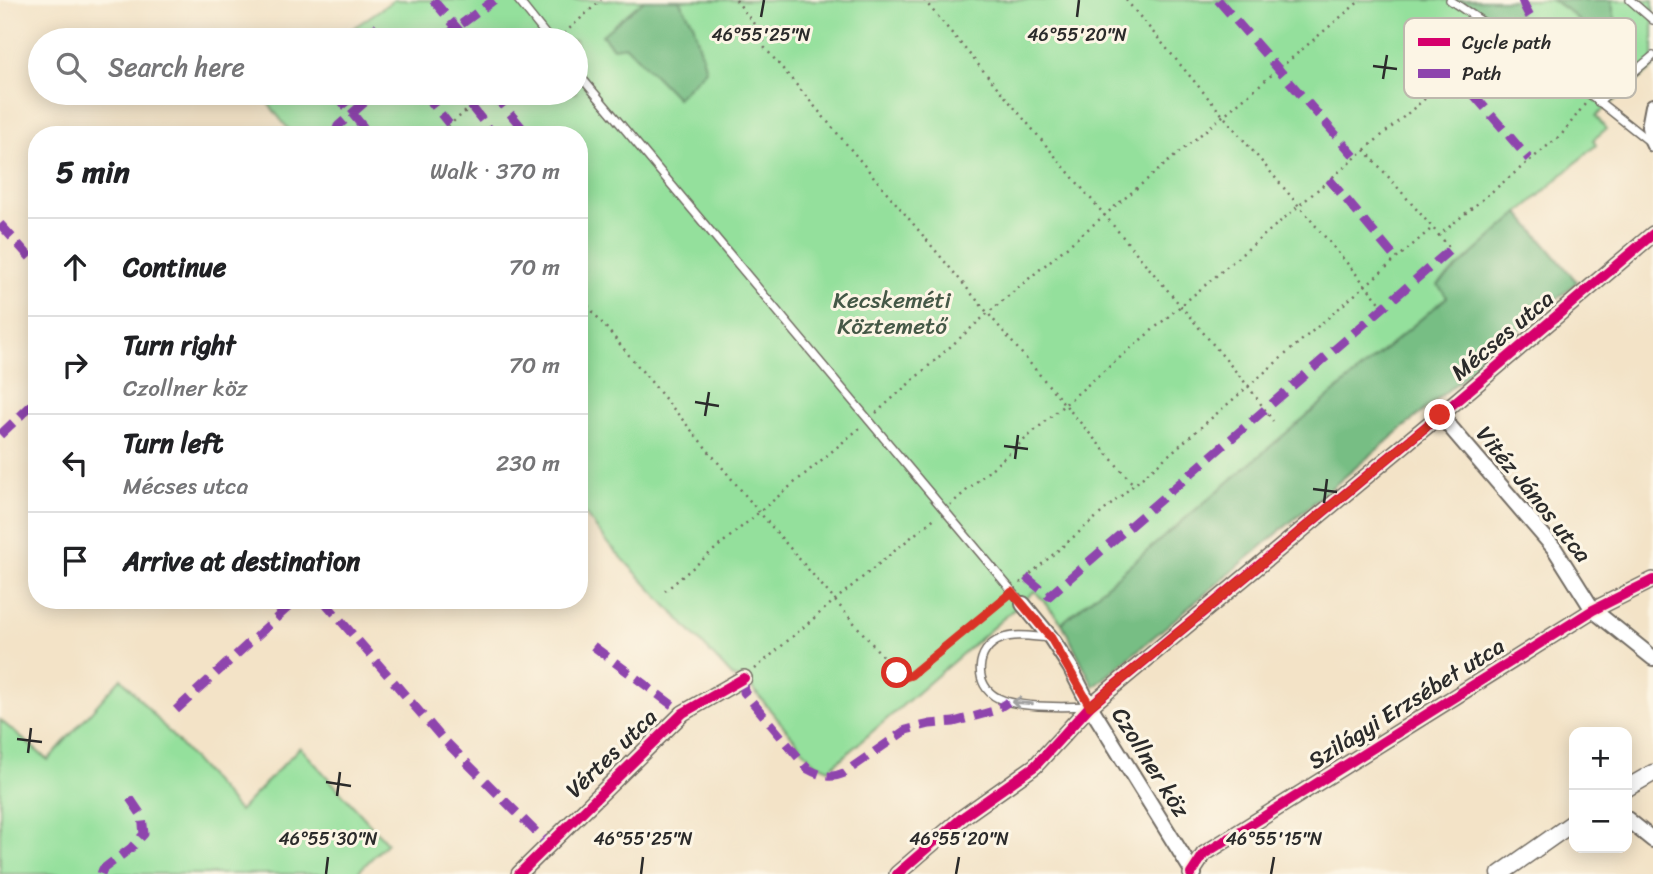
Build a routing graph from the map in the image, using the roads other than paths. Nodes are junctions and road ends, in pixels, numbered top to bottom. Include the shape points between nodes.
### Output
1 (518, 0) edge
2 (1450, 0) edge
3 (1630, 0) edge
4 (1475, 18) edge
5 (1653, 20) edge
6 (540, 28) edge
7 (1653, 56) edge
8 (1636, 69) edge
9 (588, 85) edge
10 (1595, 99) edge
11 (1653, 106) edge
12 (1653, 144) edge
13 (1653, 234) edge
14 (1440, 415) junction
15 (1653, 580) edge
16 (1023, 604) joint
17 (1593, 610) junction
18 (1051, 638) junction
19 (1653, 658) edge
20 (744, 678) road end
21 (1090, 706) junction
22 (1653, 773) edge
23 (1632, 785) edge
24 (1632, 823) edge
25 (1569, 826) edge
26 (1653, 840) edge
27 (1192, 873) edge
28 (519, 874) edge
29 (897, 874) edge
30 (1500, 874) edge

1 - 6 lane
2 - 4 lane
3 - 5 lane
7 - 8 lane
9 - 16 lane
10 - 12 lane
11 - 12 street via 1649,127
13 - 14 street, Mécses utca
14 - 17 street, Vitéz János utca via 1554,548
14 - 21 street, Mécses utca
15 - 17 street, Szilágyi Erzsébet utca
16 - 18 street, Czollner köz
17 - 19 street, Vitéz János utca
17 - 27 street, Szilágyi Erzsébet utca via 1203,854
18 - 21 street, Czollner köz
21 -> 18 lane via 1008,702 994,696 984,684 981,660 995,642 1010,636
20 - 28 street, Vértes utca via 683,713
21 - 27 street, Czollner köz
21 - 29 street, Mécses utca via 1035,766 963,817
22 - 23 street
24 - 26 street
25 - 30 street

